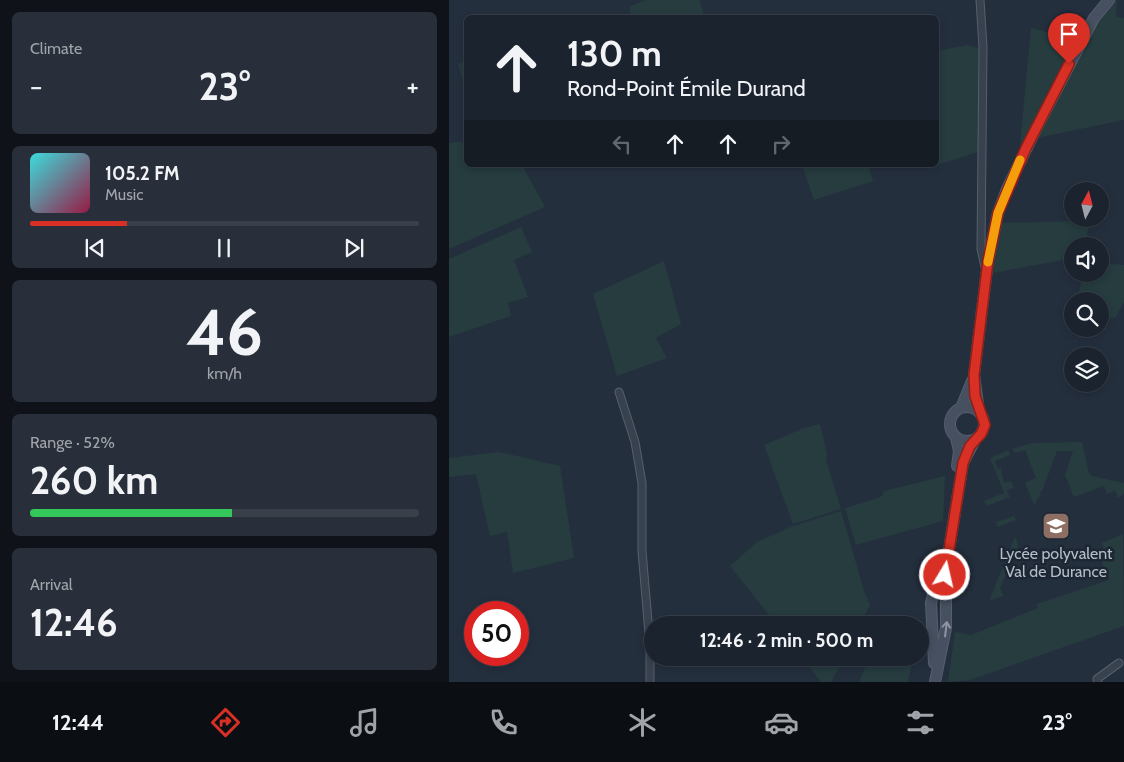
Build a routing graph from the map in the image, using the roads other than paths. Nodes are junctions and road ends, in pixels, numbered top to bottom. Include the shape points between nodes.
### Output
1 (980, 0) edge
2 (1109, 0) edge
3 (986, 274) junction
4 (974, 375) junction
5 (619, 392) dead end
6 (961, 408) junction
7 (979, 411) junction
8 (956, 438) junction
9 (975, 440) junction
10 (1119, 663) dead end
11 (650, 682) edge
12 (935, 682) edge
13 (1098, 682) edge

1 - 3 street via 983,47 981,249
2 - 3 main road via 1094,18 1007,189 994,228
3 - 4 main road
4 - 6 main road
4 - 7 main road
5 - 11 street via 635,442 642,482 641,551 650,645
6 - 7 main road
6 - 8 main road via 955,411 950,422
7 - 9 main road via 985,425
8 - 9 main road
8 - 12 main road via 958,463 931,603
12 -> 9 main road via 946,628 946,568 963,463
10 - 13 street via 1100,676

